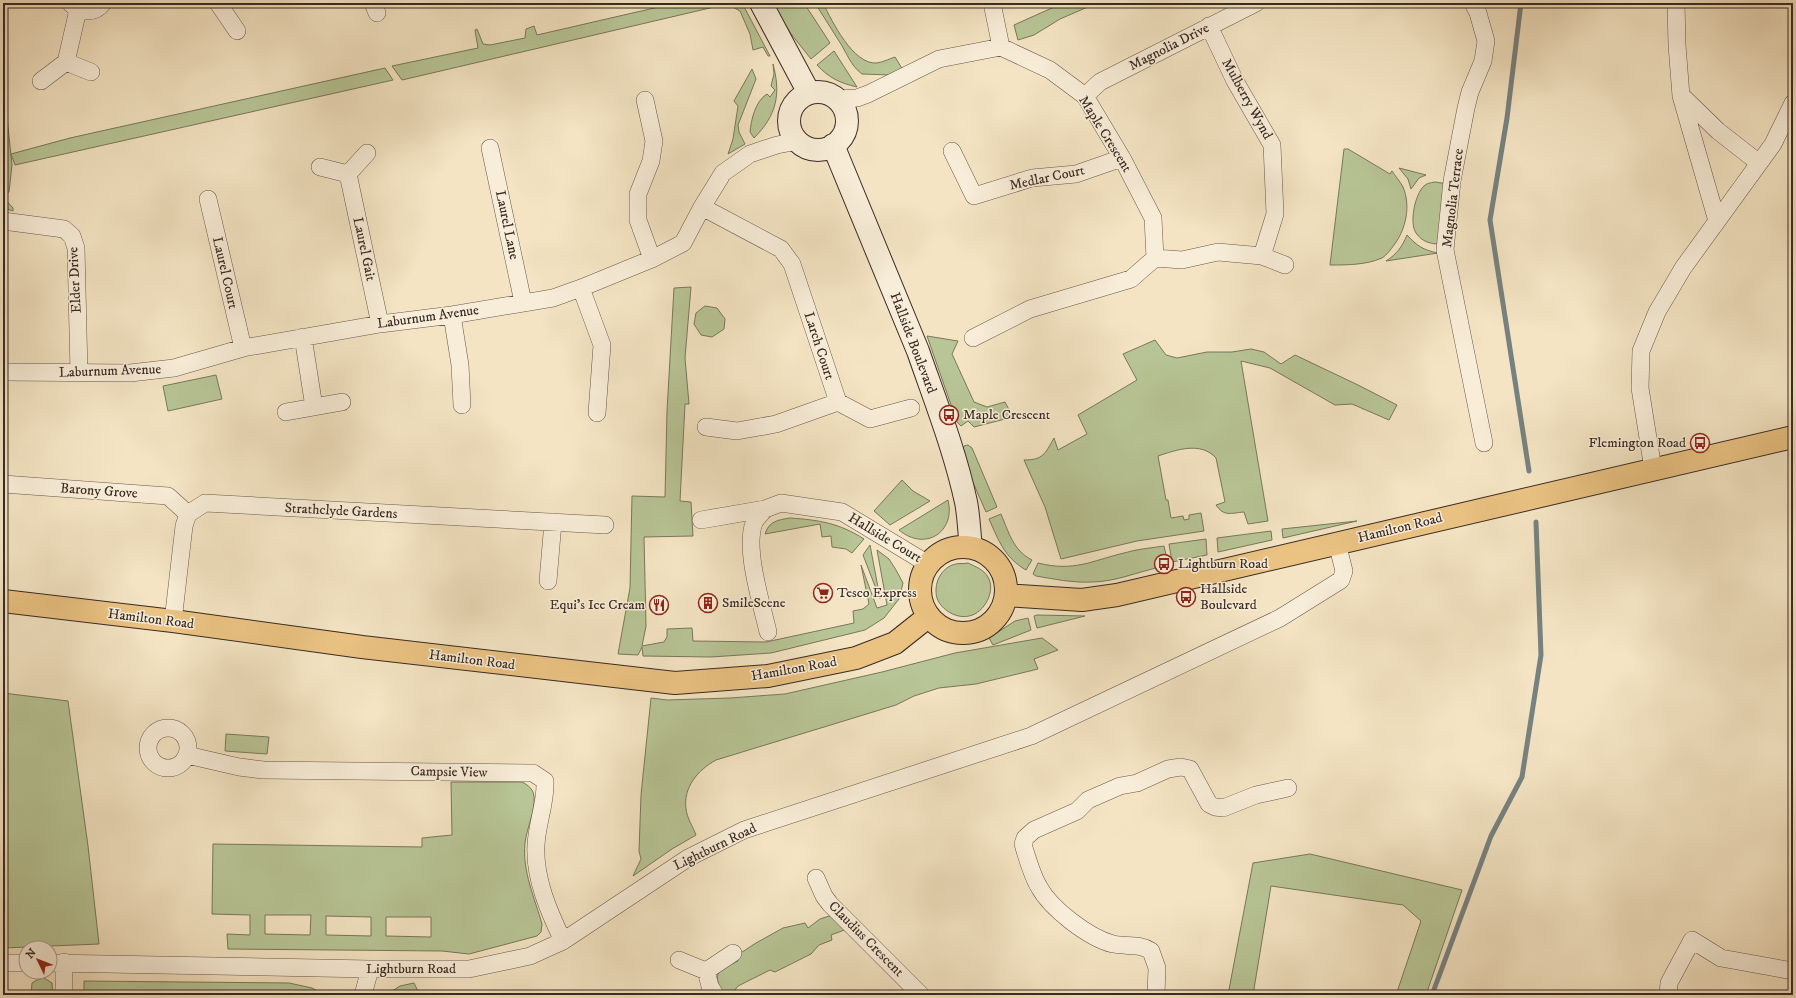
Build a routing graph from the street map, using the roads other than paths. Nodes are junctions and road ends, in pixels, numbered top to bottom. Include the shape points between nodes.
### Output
1 (103, 3) edge
2 (218, 3) edge
3 (761, 3) edge
4 (992, 3) edge
5 (1256, 3) edge
6 (1473, 3) edge
7 (1676, 3) edge
8 (74, 6) edge
9 (1209, 26) junction
10 (237, 31) dead end
11 (1001, 47) junction
12 (66, 62) junction
13 (91, 72) dead end
14 (41, 81) dead end
15 (809, 93) junction
16 (1085, 96) junction
17 (1681, 96) junction
18 (838, 98) junction
19 (645, 100) dead end
20 (1793, 103) edge
21 (798, 141) junction
22 (833, 145) junction
23 (490, 148) dead end
24 (952, 151) dead end
25 (367, 152) dead end
26 (1122, 158) junction
27 (1759, 163) junction
28 (320, 167) dead end
29 (348, 174) junction
30 (208, 199) dead end
31 (702, 207) junction
32 (3, 221) edge
33 (1717, 221) junction
34 (1262, 256) junction
35 (1155, 258) junction
36 (652, 259) junction
37 (1285, 266) dead end
38 (581, 288) junction
39 (524, 302) junction
40 (452, 315) junction
41 (380, 324) junction
42 (303, 337) junction
43 (973, 338) dead end
44 (243, 348) junction
45 (3, 372) edge
46 (79, 372) junction
47 (342, 402) dead end
48 (838, 402) junction
49 (462, 404) dead end
50 (314, 407) junction
51 (911, 408) dead end
52 (286, 412) dead end
53 (597, 413) dead end
54 (706, 427) dead end
55 (1793, 437) edge
56 (1484, 443) dead end
57 (1653, 469) junction
58 (3, 484) edge
59 (765, 509) junction
60 (188, 514) junction
61 (701, 520) dead end
62 (553, 522) junction
63 (605, 525) dead end
64 (1337, 543) junction
65 (971, 547) junction
66 (928, 564) junction
67 (548, 581) dead end
68 (1006, 595) junction
69 (3, 601) edge
70 (929, 616) junction
71 (173, 621) junction
72 (768, 632) dead end
73 (186, 755) dead end
74 (1288, 788) dead end
75 (816, 878) dead end
76 (563, 941) junction
77 (733, 953) dead end
78 (680, 960) dead end
79 (3, 963) edge
80 (18, 963) edge
81 (58, 963) edge
82 (58, 968) edge
83 (370, 969) junction
84 (706, 971) junction
85 (1793, 971) edge
86 (64, 995) edge
87 (363, 995) edge
88 (715, 995) edge
89 (921, 995) edge
90 (1156, 995) edge
91 (1668, 995) edge

1 - 8 street via 95,10 87,11
2 - 10 street
3 - 15 street
4 - 11 street
5 - 9 street, Magnolia Drive
6 - 56 street, Magnolia Terrace via 1486,41 1483,61 1466,108 1452,181 1446,250
7 - 17 street
8 - 12 street
9 - 16 street, Magnolia Drive via 1100,82
9 - 34 street, Mulberry Wynd via 1235,81 1272,145 1276,214
11 - 16 street, Maple Crescent via 1050,70
11 - 18 street via 939,59 868,94 857,98
12 - 13 street
12 - 14 street
15 - 18 street via 820,91
15 - 21 street via 796,102 790,113 790,127
16 - 26 street, Maple Crescent
17 - 27 street via 1718,131
17 - 33 street
18 - 22 street via 846,111 847,128 841,139
19 - 36 street via 654,142 651,161 638,194 638,220
20 - 27 street via 1773,144
21 - 22 street via 804,146 816,149
21 - 31 street, Laburnum Avenue via 750,154 723,173
22 - 65 street, Hallside Boulevard via 920,357 966,502
23 - 39 street, Laurel Lane
24 - 26 street, Medlar Court via 974,196 1032,178 1076,174
25 - 29 street
26 - 35 street, Maple Crescent via 1153,218
27 - 33 street
28 - 29 street
29 - 41 street, Laurel Gait
30 - 44 street, Laurel Court
31 - 36 street, Laburnum Avenue via 683,243
31 - 48 street, Larch Court via 781,249 792,264
32 - 46 street, Elder Drive via 64,229 72,236 76,248
33 - 57 street via 1679,274 1657,312 1641,351 1640,388
34 - 35 street via 1218,252 1182,260
34 - 37 street
35 - 43 street via 1131,279 1030,309
36 - 38 street, Laburnum Avenue
38 - 39 street, Laburnum Avenue via 553,298
38 - 53 street via 602,345
39 - 40 street, Laburnum Avenue
40 - 41 street, Laburnum Avenue
40 - 49 street via 460,365
41 - 42 street, Laburnum Avenue
42 - 44 street, Laburnum Avenue
42 - 50 street
44 - 46 street, Laburnum Avenue via 174,368 130,373
45 - 46 street, Laburnum Avenue
47 - 50 street
48 - 51 street via 870,419
48 - 54 street via 776,424 737,431
50 - 52 street
55 - 57 main road, Hamilton Road
57 - 64 main road, Hamilton Road
58 - 60 street, Barony Grove via 168,496
59 - 61 street, Hallside Court
59 - 66 street, Hallside Court via 781,503 842,512
59 - 72 street via 754,523 751,541
60 - 62 street, Strathclyde Gardens via 206,503
60 - 71 street via 184,526
62 - 63 street, Strathclyde Gardens
62 - 67 street
64 - 68 main road, Hamilton Road via 1099,598 1067,600
64 - 76 street, Lightburn Road via 1344,571 1341,580 1280,618 1031,736 744,830 688,858
65 - 66 main road via 951,549 937,555
65 - 68 main road via 990,556 1001,568 1006,578
66 - 70 main road via 922,577 920,591 922,604
68 - 70 main road via 1000,611 990,624 973,632 956,632 940,626
69 - 71 main road, Hamilton Road
70 - 71 main road, Hamilton Road via 895,643 856,658 768,676 675,683 362,647
73 - 76 street, Campsie View via 263,770 533,773 545,781 546,794 536,844 539,876 552,919
74 - 90 street via 1256,795 1224,808 1215,807 1209,804 1190,770 1181,766 1137,783 1120,786 1088,800 1077,811 1034,830 1025,838 1023,844 1039,888 1062,914 1089,935 1114,944 1142,946 1152,951 1157,968
75 - 89 street, Claudius Crescent via 830,904
76 - 83 street, Lightburn Road via 530,956 469,969
77 - 84 street
78 - 84 street
79 - 80 street
81 - 83 street, Lightburn Road
82 - 86 street
83 - 87 street
84 - 88 street
85 - 91 street via 1721,958 1692,940 1669,983

